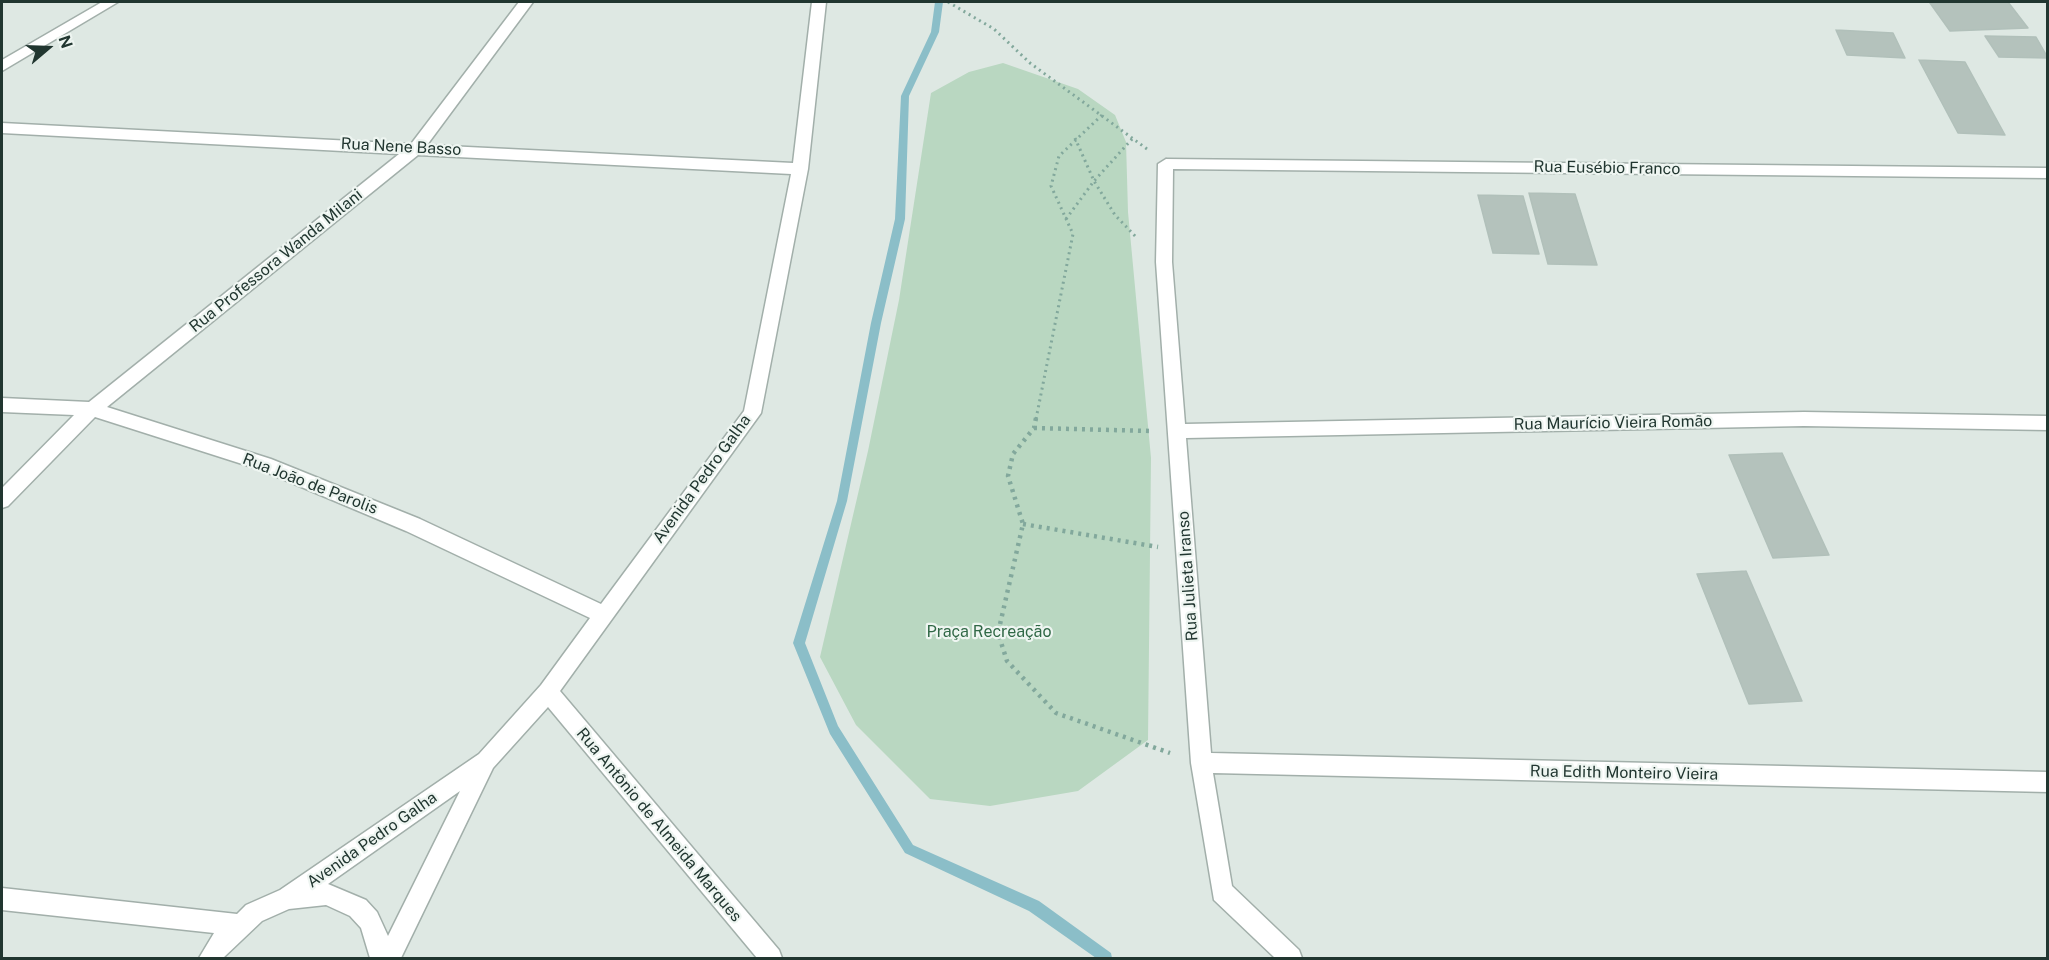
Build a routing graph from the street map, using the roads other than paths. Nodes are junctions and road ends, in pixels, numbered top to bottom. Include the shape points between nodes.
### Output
1 (111, 2) edge
2 (526, 2) edge
3 (819, 2) edge
4 (2, 66) edge
5 (2, 128) edge
6 (416, 148) junction
7 (1166, 164) joint
8 (800, 169) junction
9 (2048, 173) edge
10 (2, 405) edge
11 (92, 409) junction
12 (2048, 423) edge
13 (1178, 431) junction
14 (2, 500) edge
15 (603, 615) junction
16 (548, 692) junction
17 (486, 761) junction
18 (1201, 764) junction
19 (2048, 782) edge
20 (288, 898) junction
21 (2, 899) edge
22 (239, 925) junction
23 (210, 958) edge
24 (381, 958) edge
25 (389, 958) edge
26 (771, 958) edge
27 (1291, 958) edge

1 - 4 street
2 - 6 street, Rua Professora Wanda Milani
3 - 8 street, Avenida Pedro Galha
5 - 6 street, Rua Nene Basso
6 - 8 street, Rua Nene Basso
6 - 11 street, Rua Professora Wanda Milani
7 - 9 street, Rua Eusébio Franco
7 - 13 street, Rua Julieta Iranso via 1164,262
8 - 15 street, Avenida Pedro Galha via 752,413
10 - 11 street, Rua João de Parolis
11 - 14 street, Rua Professora Wanda Milani
11 - 15 street, Rua João de Parolis via 266,464 413,525
12 - 13 street, Rua Maurício Vieira Romão via 1804,419
13 - 18 street, Rua Julieta Iranso
15 - 16 street, Avenida Pedro Galha
16 - 17 street, Avenida Pedro Galha
16 - 26 street, Rua Antônio de Almeida Marques
17 - 20 street, Avenida Pedro Galha
17 - 25 street, Avenida Pedro Galha
18 - 19 street, Rua Edith Monteiro Vieira
18 - 27 street, Rua Julieta Iranso via 1222,891
20 - 22 street via 254,913
20 - 24 street via 326,894 358,908 377,937
21 - 22 street
22 - 23 street

